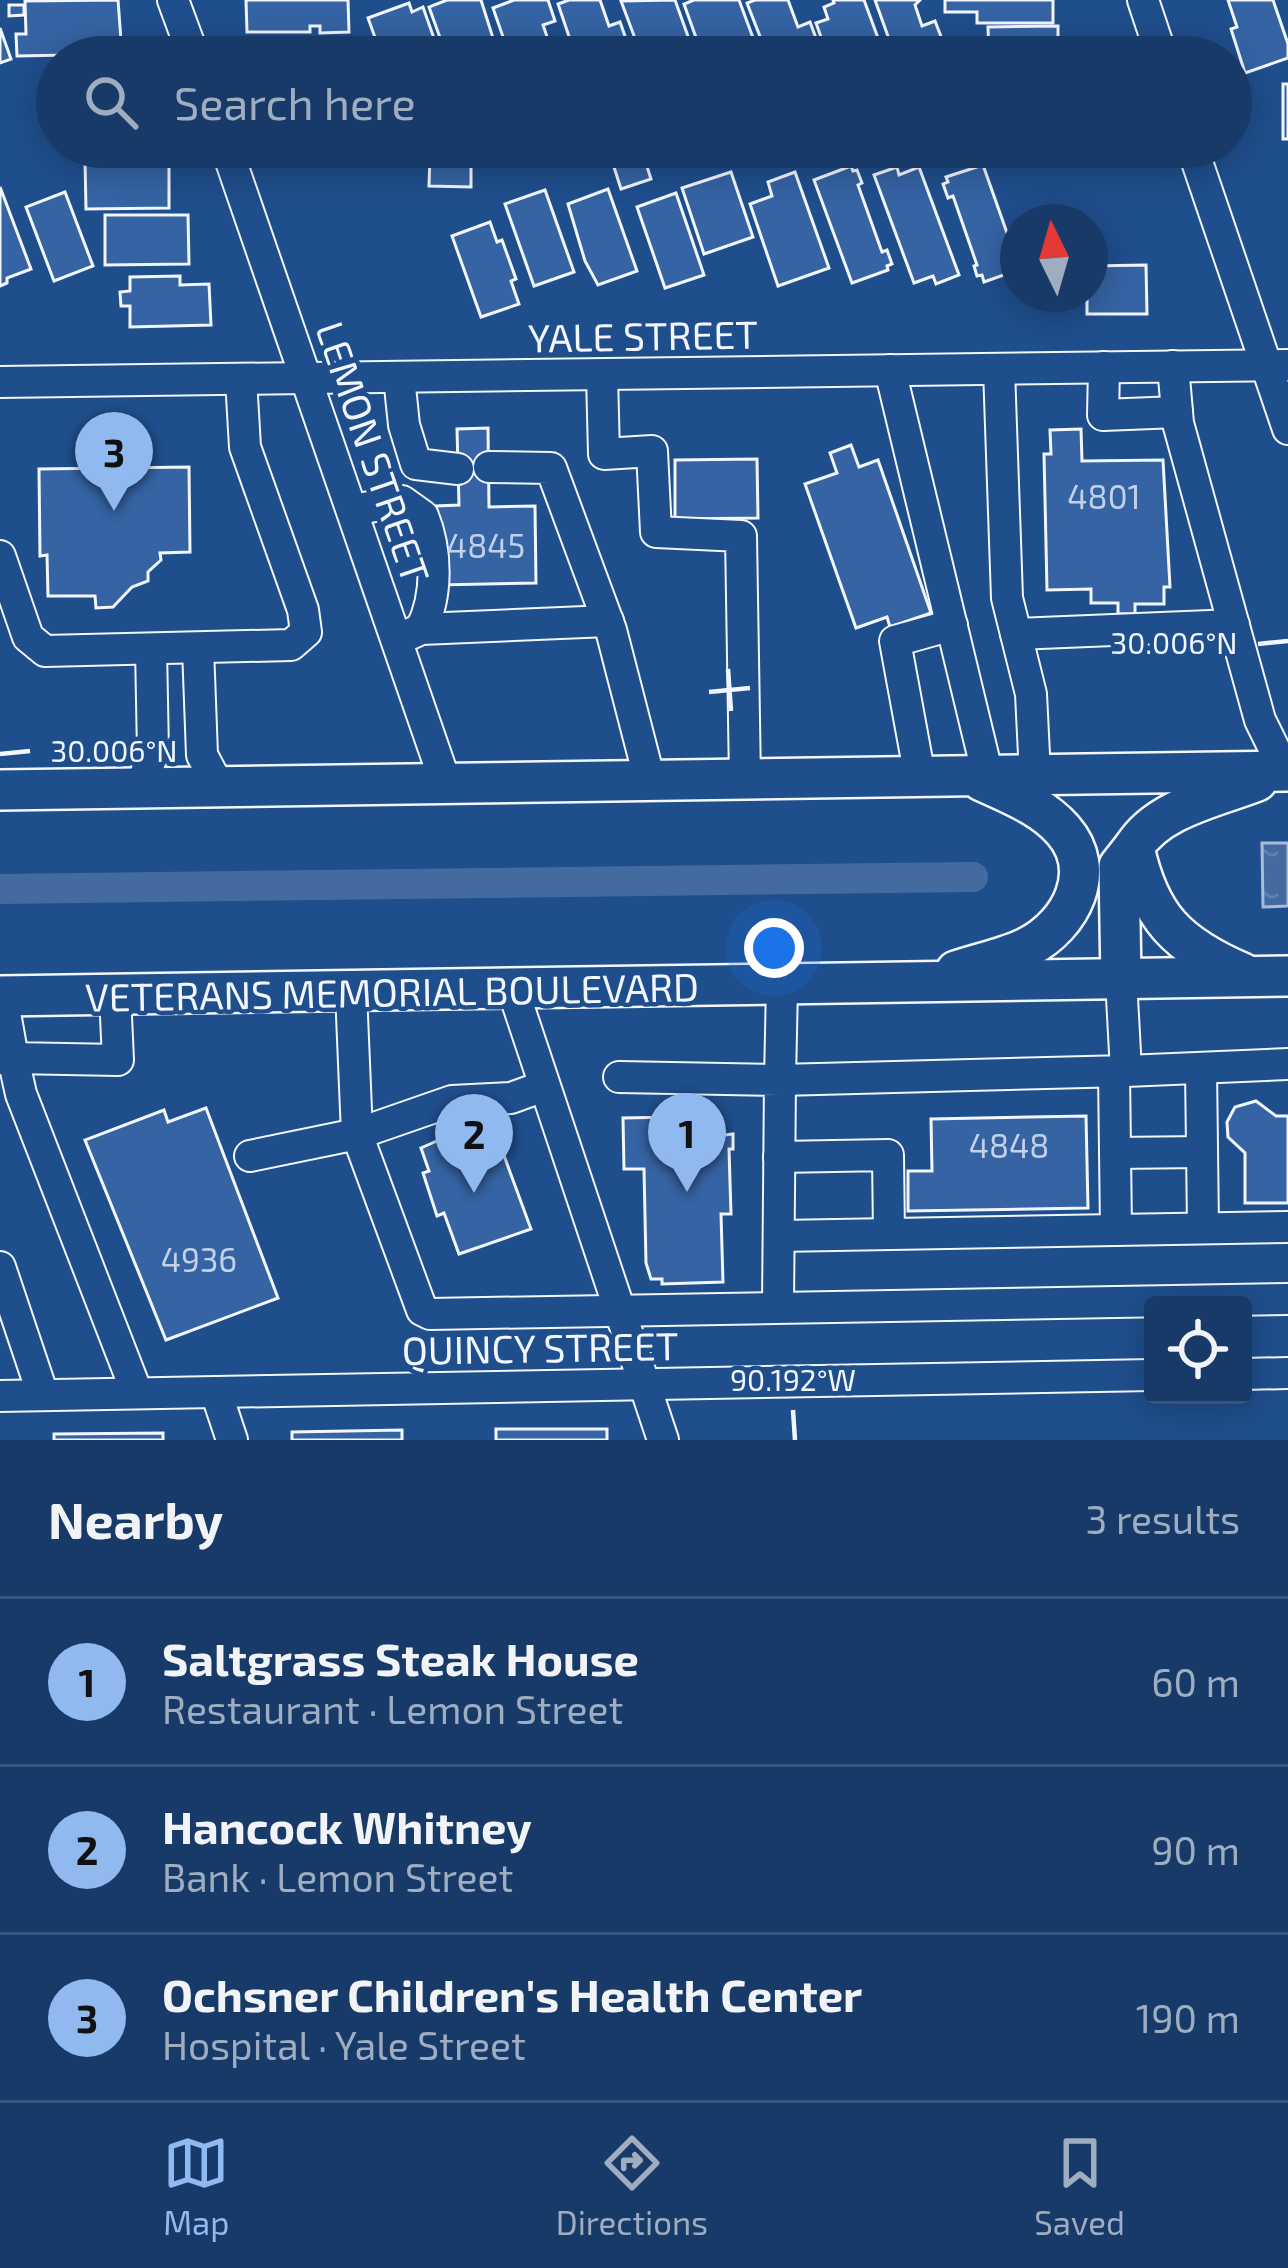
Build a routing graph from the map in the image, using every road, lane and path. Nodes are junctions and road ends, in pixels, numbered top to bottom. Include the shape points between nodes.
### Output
1 (173, 0) edge
2 (1143, 0) edge
3 (186, 36) edge
4 (1155, 36) edge
5 (234, 168) edge
6 (1200, 168) edge
7 (1277, 365) edge
8 (1173, 366) junction
9 (1104, 367) junction
10 (999, 369) junction
11 (890, 370) junction
12 (602, 374) junction
13 (399, 377) junction
14 (241, 379) junction
15 (309, 379) junction
16 (0, 382) edge
17 (1177, 412) junction
18 (1288, 429) edge
19 (353, 510) junction
20 (0, 556) edge
21 (608, 622) junction
22 (952, 625) junction
23 (1234, 626) junction
24 (409, 634) junction
25 (1016, 634) junction
26 (198, 648) junction
27 (151, 649) junction
28 (1286, 771) edge
29 (1035, 775) junction
30 (980, 776) junction
31 (920, 777) junction
32 (745, 779) junction
33 (650, 781) junction
34 (446, 784) junction
35 (219, 787) junction
36 (141, 788) junction
37 (0, 790) edge
38 (1134, 848) junction
39 (1270, 976) edge
40 (1121, 979) junction
41 (922, 982) junction
42 (782, 985) junction
43 (513, 990) junction
44 (351, 992) junction
45 (115, 995) junction
46 (1, 996) edge
47 (7, 1059) edge
48 (1288, 1064) edge
49 (1201, 1068) junction
50 (1120, 1071) junction
51 (619, 1077) dead end
52 (780, 1079) junction
53 (544, 1086) junction
54 (357, 1134) junction
55 (1202, 1152) junction
56 (1115, 1153) junction
57 (250, 1156) dead end
58 (779, 1157) junction
59 (1288, 1227) edge
60 (1203, 1228) junction
61 (1116, 1229) junction
62 (889, 1234) junction
63 (779, 1236) junction
64 (0, 1267) edge
65 (1288, 1300) edge
66 (778, 1306) junction
67 (620, 1309) junction
68 (1288, 1373) edge
69 (1252, 1374) edge
70 (1144, 1375) edge
71 (643, 1384) junction
72 (216, 1392) junction
73 (137, 1393) junction
74 (44, 1395) junction
75 (0, 1396) edge
76 (232, 1440) edge
77 (663, 1440) edge

1 - 3 street
2 - 4 street
5 - 15 street, LEMON STREET
6 - 7 street
7 - 8 street, YALE STREET
7 - 18 street
8 - 9 street, YALE STREET
8 - 17 street
9 - 10 street, YALE STREET
9 - 17 street via 1103,415
10 - 11 street, YALE STREET
10 - 25 street via 1007,598
11 - 12 street, YALE STREET
11 - 22 street
12 - 13 street, YALE STREET
12 - 32 street via 604,454 652,451 656,532 741,536
13 - 15 street, YALE STREET
13 - 21 street via 416,464 551,468
14 - 15 street, YALE STREET
14 - 16 street, YALE STREET
14 - 26 street via 245,447 306,632 291,646
15 - 19 street, LEMON STREET
17 - 23 street
19 - 24 street, LEMON STREET
19 - 24 street via 402,501 423,516 433,557 430,612
20 - 27 street via 28,638 45,651
21 - 24 street
21 - 33 street
22 - 30 street
22 - 31 street via 895,641
23 - 25 street
23 - 28 street via 1260,720
24 - 34 street, LEMON STREET
25 - 29 street via 1031,694
26 - 27 street
26 - 35 street via 202,754
27 - 36 street via 153,752
28 - 29 main road
28 - 38 main road via 1165,818
29 - 30 main road
30 - 31 main road
30 - 41 main road via 1064,831 1080,866 1079,890 1071,910 1029,946
31 - 32 main road
32 - 33 main road
33 - 34 main road
34 - 35 main road
35 - 36 main road
36 - 37 main road
38 - 39 main road via 1166,926 1214,961
38 - 40 main road via 1119,866
39 - 40 main road, VETERANS MEMORIAL BOULEVARD
40 - 41 main road, VETERANS MEMORIAL BOULEVARD
40 - 50 street
41 - 42 main road, VETERANS MEMORIAL BOULEVARD
42 - 43 main road, VETERANS MEMORIAL BOULEVARD
42 - 52 street
43 - 44 main road, VETERANS MEMORIAL BOULEVARD
43 - 53 street
44 - 45 main road, VETERANS MEMORIAL BOULEVARD
44 - 54 street
45 - 46 main road, VETERANS MEMORIAL BOULEVARD
45 - 47 street via 118,1060
46 - 47 street
47 - 73 street
48 - 49 street
49 - 50 street
49 - 55 street
50 - 52 street
50 - 56 street
51 - 52 street
52 - 58 street
53 - 54 street via 511,1098 452,1101
53 - 67 street
54 - 57 street
54 - 67 street via 422,1310
55 - 56 street
55 - 60 street
56 - 61 street
58 - 62 street via 888,1155
58 - 63 street
59 - 60 street
60 - 61 street
61 - 62 street
62 - 63 street
63 - 66 street
64 - 74 street
65 - 66 street
66 - 67 street
67 - 71 street
68 - 69 street
70 - 71 street, QUINCY STREET
71 - 72 street, QUINCY STREET
71 - 77 street
72 - 73 street, QUINCY STREET
72 - 76 street
73 - 74 street, QUINCY STREET
74 - 75 street, QUINCY STREET

